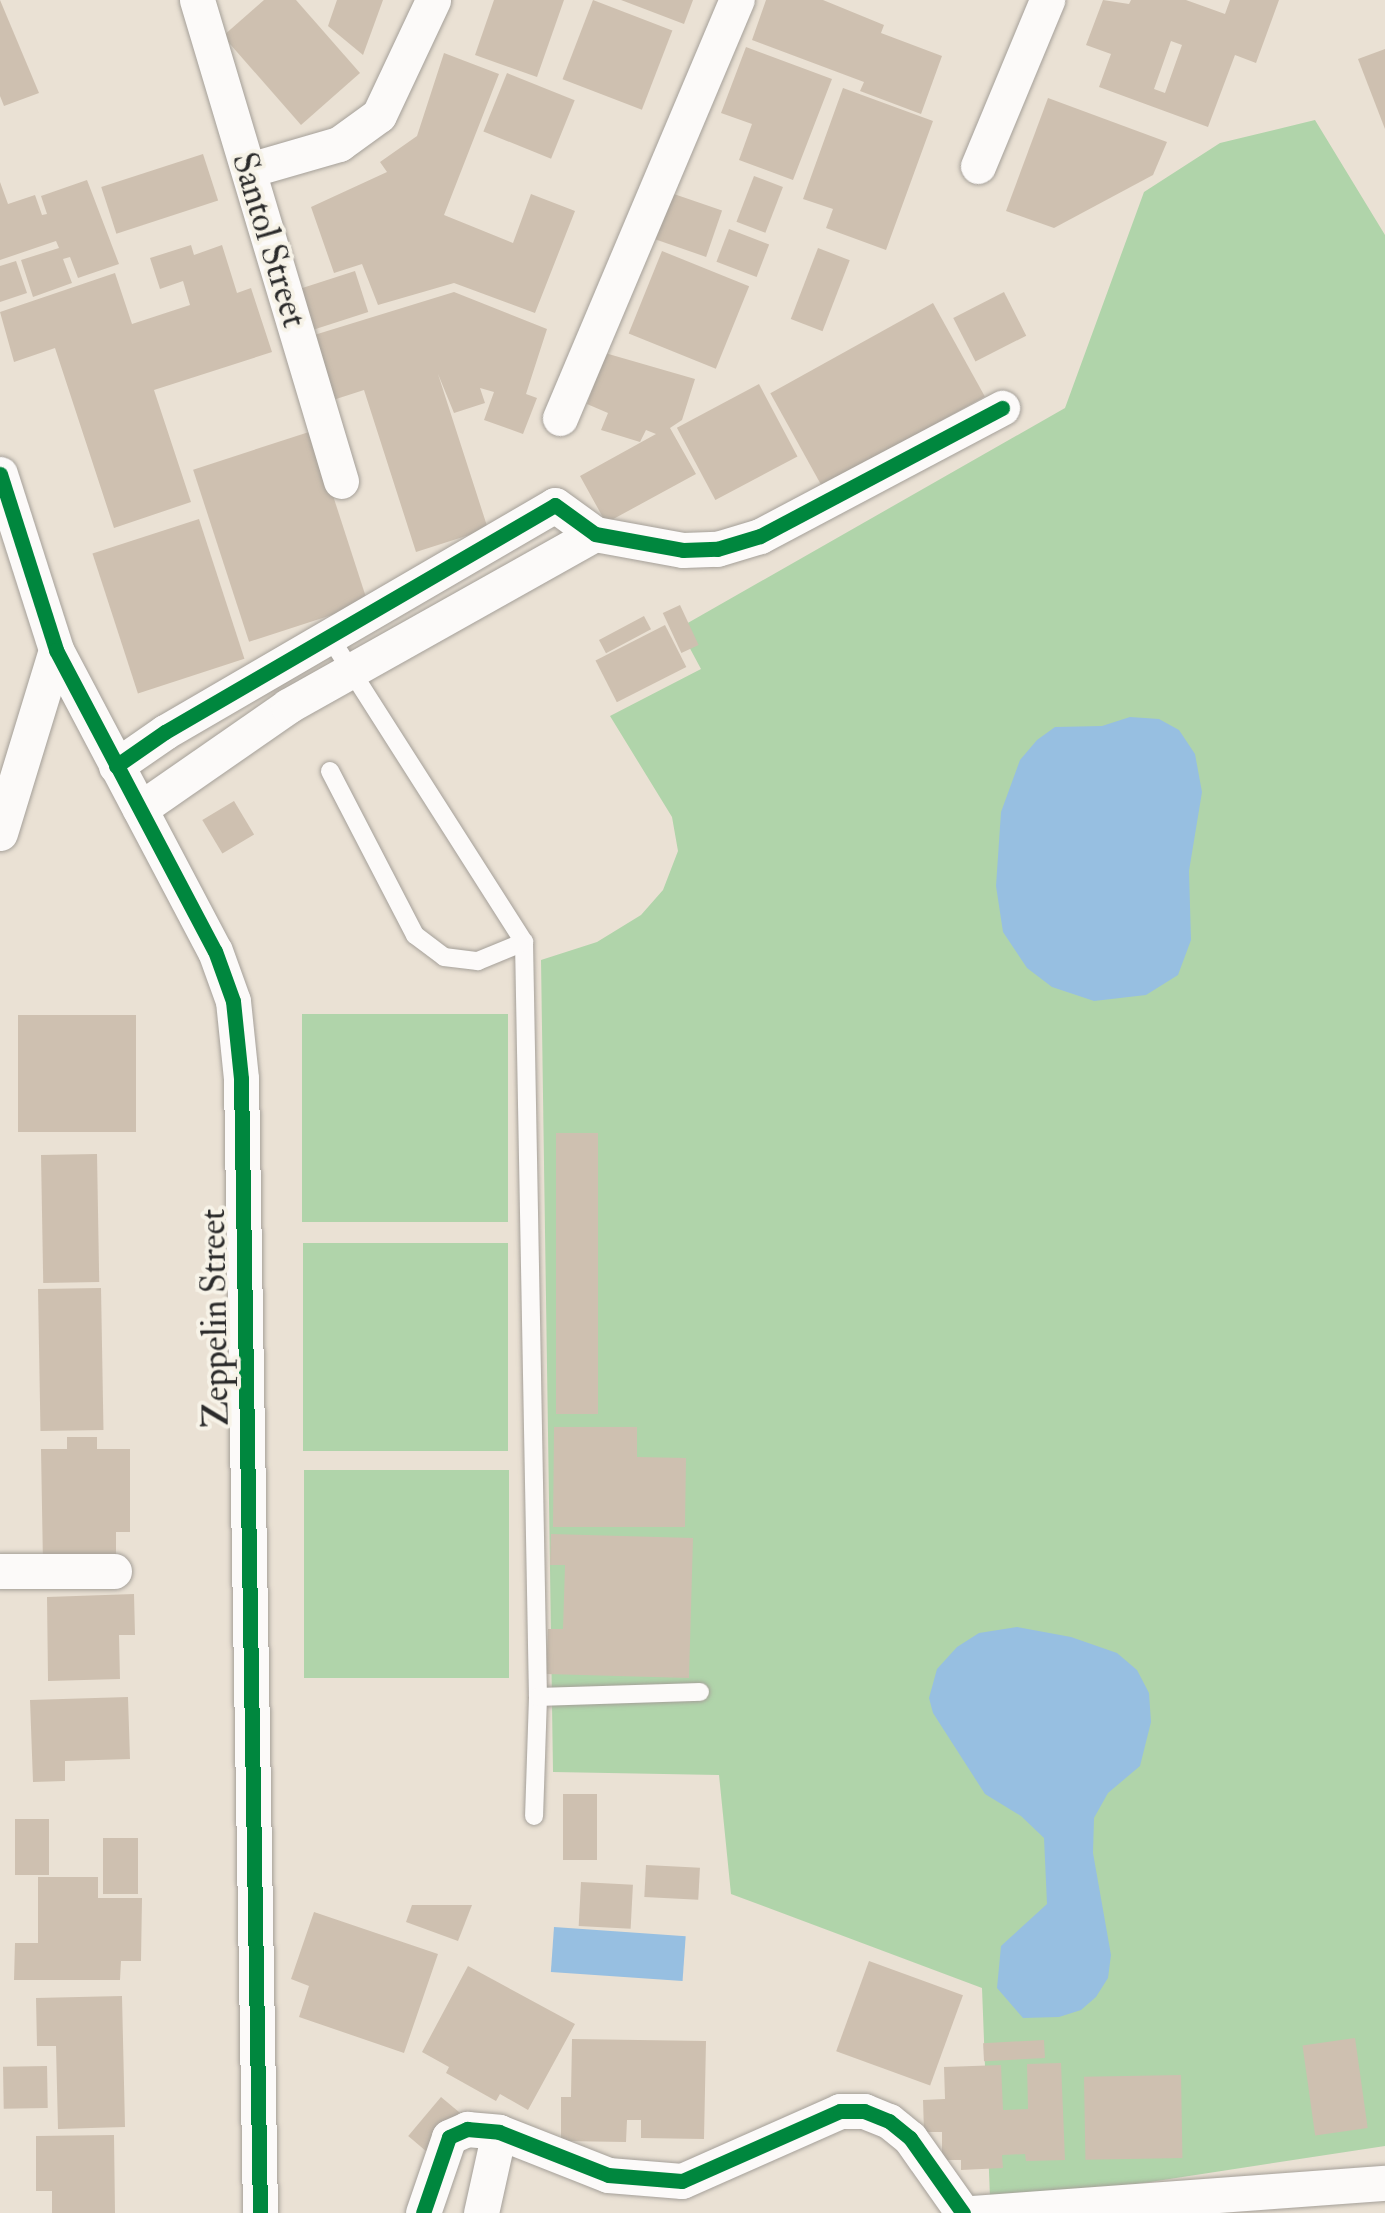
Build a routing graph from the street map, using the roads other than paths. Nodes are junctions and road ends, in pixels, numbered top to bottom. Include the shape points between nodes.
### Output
1 (197, 0) edge
2 (434, 0) edge
3 (737, 0) edge
4 (1047, 0) edge
5 (978, 166) dead end
6 (248, 170) junction
7 (1002, 408) dead end
8 (560, 418) dead end
9 (0, 474) edge
10 (341, 481) dead end
11 (595, 534) junction
12 (329, 636) junction
13 (56, 650) junction
14 (352, 668) junction
15 (116, 766) junction
16 (330, 771) dead end
17 (140, 809) junction
18 (0, 834) edge
19 (524, 942) junction
20 (0, 1571) edge
21 (114, 1571) dead end
22 (700, 1692) dead end
23 (538, 1697) junction
24 (534, 1816) dead end
25 (499, 2132) junction
26 (1385, 2183) edge
27 (260, 2213) edge
28 (423, 2213) edge
29 (481, 2213) edge
30 (963, 2213) edge
31 (973, 2213) edge

1 - 6 street, Santol Street
2 - 6 street via 371,122 339,144
3 - 8 street
4 - 5 street
6 - 10 street, Santol Street
7 - 11 street via 760,536 718,549 683,550
9 - 13 street, Zeppelin Street
11 - 12 street via 555,505
11 - 14 street
12 - 14 lane
12 - 15 street
13 - 15 street, Zeppelin Street
13 - 18 street
14 - 17 street
14 - 19 lane
15 - 17 street, Zeppelin Street
16 - 19 lane via 415,935 444,957 478,961
17 - 27 street, Zeppelin Street via 215,951 233,1001 240,1078
19 - 23 lane
20 - 21 street
22 - 23 lane
23 - 24 lane
25 - 28 street via 468,2129 450,2137
25 - 29 street
25 - 30 street via 608,2175 682,2181 840,2111 864,2111 910,2138
26 - 31 street

